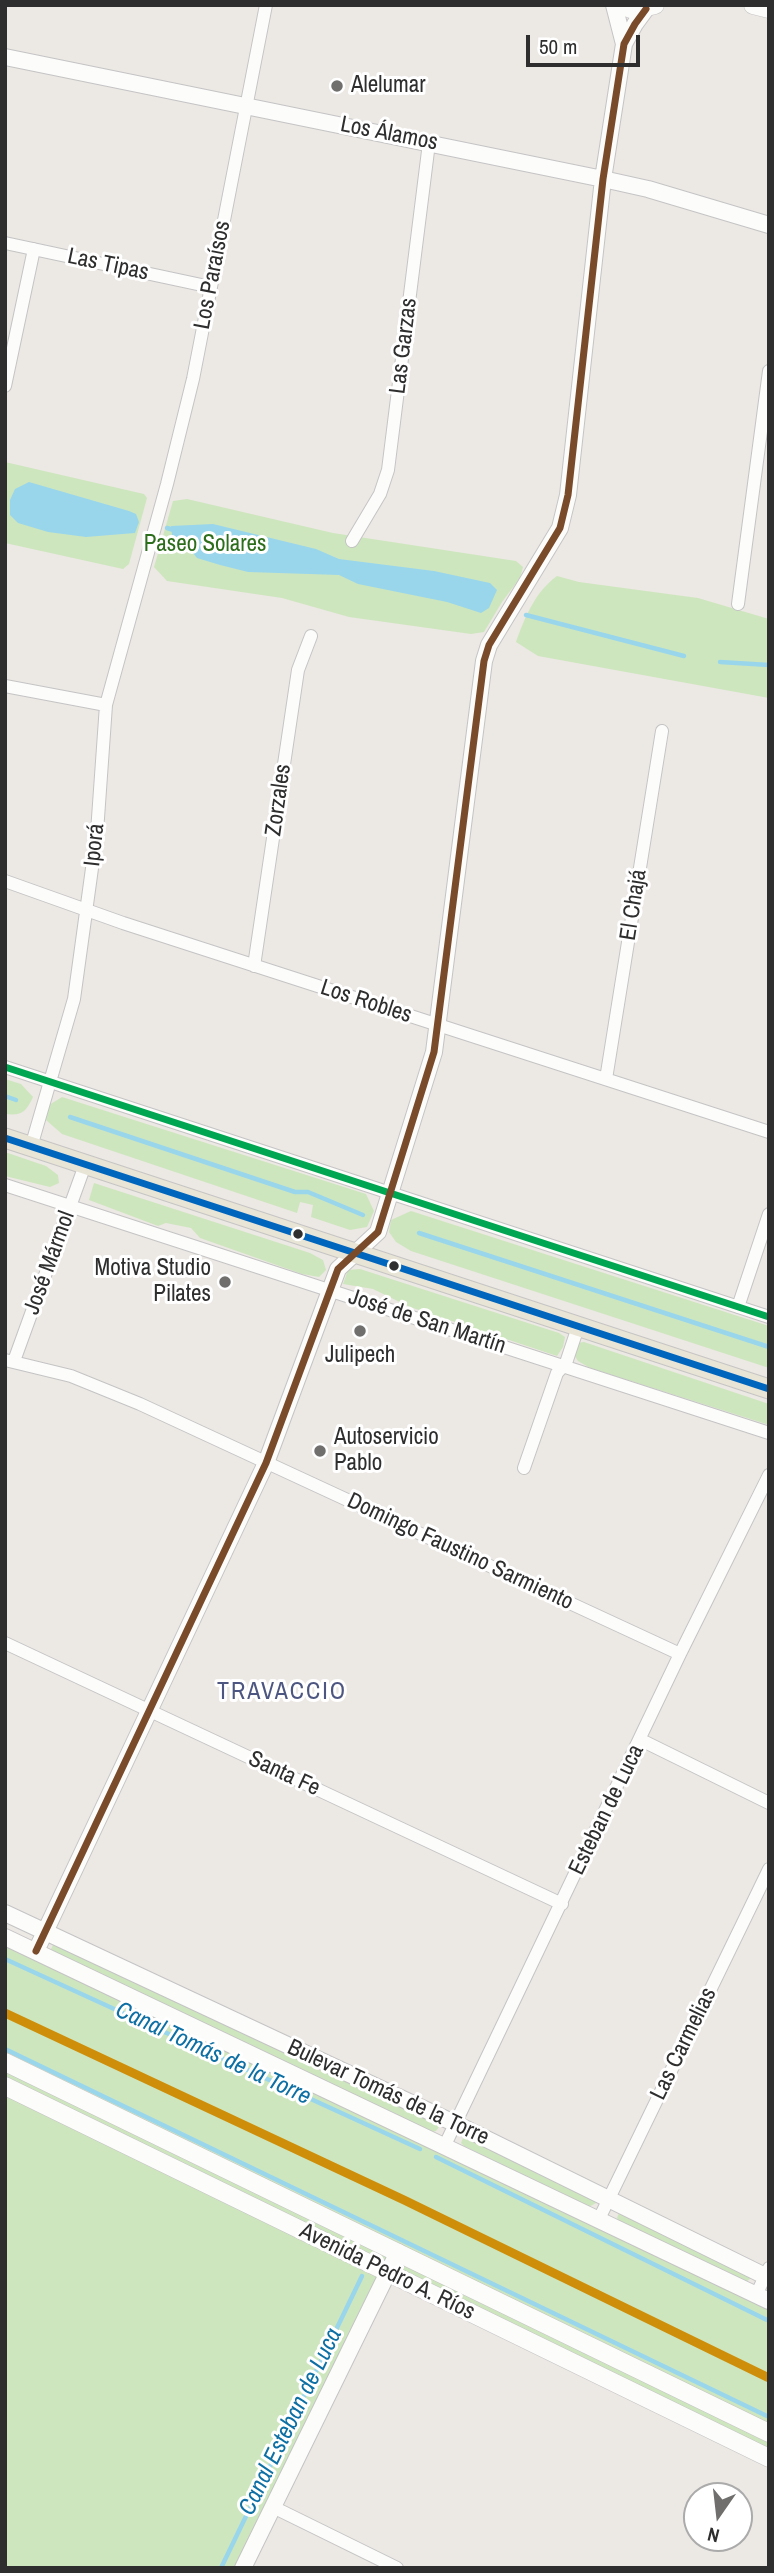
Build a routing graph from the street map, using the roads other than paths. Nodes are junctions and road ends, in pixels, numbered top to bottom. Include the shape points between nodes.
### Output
1 (266, 5) edge
2 (614, 5) edge
3 (620, 5) edge
4 (753, 5) edge
5 (651, 7) edge
6 (769, 9) edge
7 (624, 44) junction
8 (5, 57) edge
9 (247, 106) junction
10 (429, 143) junction
11 (603, 178) junction
12 (769, 225) edge
13 (5, 243) edge
14 (34, 249) junction
15 (211, 287) junction
16 (769, 371) edge
17 (5, 386) edge
18 (352, 541) dead end
19 (150, 543) joint
20 (738, 604) dead end
21 (311, 636) dead end
22 (5, 686) edge
23 (106, 705) junction
24 (662, 731) dead end
25 (5, 881) edge
26 (88, 909) junction
27 (254, 966) junction
28 (438, 1024) junction
29 (5, 1067) edge
30 (606, 1079) junction
31 (50, 1081) junction
32 (769, 1132) edge
33 (5, 1138) edge
34 (31, 1147) junction
35 (85, 1165) junction
36 (5, 1185) edge
37 (390, 1193) junction
38 (71, 1206) junction
39 (769, 1214) edge
40 (356, 1253) junction
41 (329, 1290) junction
42 (738, 1307) junction
43 (769, 1317) edge
44 (578, 1327) junction
45 (10, 1361) edge
46 (563, 1366) junction
47 (769, 1389) edge
48 (769, 1433) edge
49 (266, 1463) junction
50 (524, 1468) dead end
51 (769, 1475) edge
52 (5, 1643) edge
53 (680, 1654) junction
54 (149, 1711) junction
55 (641, 1740) junction
56 (769, 1803) edge
57 (769, 1869) edge
58 (562, 1904) junction
59 (5, 1913) edge
60 (45, 1931) junction
61 (5, 1937) edge
62 (36, 1951) junction
63 (5, 2062) edge
64 (5, 2086) edge
65 (456, 2124) junction
66 (445, 2145) junction
67 (608, 2200) junction
68 (599, 2219) junction
69 (398, 2252) junction
70 (388, 2272) junction
71 (767, 2274) edge
72 (762, 2298) edge
73 (769, 2433) edge
74 (769, 2458) edge
75 (272, 2507) junction
76 (243, 2568) edge
77 (397, 2568) edge

1 - 9 street, Los Paraísos
2 - 7 street
3 - 5 main road via 634,10
4 - 6 main road
5 - 7 street
7 - 11 street
8 - 9 street, Los Álamos
9 - 10 street, Los Álamos
9 - 15 street, Los Paraísos
10 - 11 street, Los Álamos
10 - 18 street, Las Garzas via 388,470 380,494
11 - 12 street, Los Álamos
11 - 28 street via 568,495 559,528 489,645 484,661
13 - 14 street, Las Tipas
14 - 15 street, Las Tipas
14 - 17 street
15 - 19 street, Los Paraísos via 193,379
16 - 20 street
19 - 23 street, Iporá
21 - 27 street, Zorzales via 298,670
22 - 23 street
23 - 26 street, Iporá
24 - 30 street, El Chajá
25 - 26 street, Los Robles
26 - 27 street, Los Robles
26 - 31 street, Iporá via 74,999
27 - 28 street, Los Robles
28 - 30 street, Los Robles
28 - 37 street via 434,1052
29 - 31 street
30 - 32 street, Los Robles
31 - 34 street, Iporá
31 - 37 street
33 - 34 main road
34 - 35 main road
35 - 38 street, José Mármol
35 - 40 main road
36 - 38 street, José de San Martín
37 - 40 street via 378,1233
37 - 42 street
38 - 41 street, José de San Martín
38 - 45 street, José Mármol
39 - 42 street
40 - 41 street via 338,1269
40 - 44 main road
41 - 46 street, José de San Martín
41 - 49 street
42 - 43 street
44 - 46 street
44 - 47 main road
45 - 49 street, Domingo Faustino Sarmiento via 71,1376
46 - 48 street, José de San Martín
46 - 50 street
49 - 53 street, Domingo Faustino Sarmiento
49 - 54 street
51 - 53 street, Esteban de Luca
52 - 54 street, Santa Fe
53 - 55 street, Esteban de Luca
54 - 58 street, Santa Fe
54 - 60 street
55 - 56 street
55 - 58 street, Esteban de Luca
57 - 67 street, Las Carmelias
58 - 65 street, Esteban de Luca
59 - 60 street, Bulevar Tomás de la Torre
60 - 62 street
60 - 65 street, Bulevar Tomás de la Torre
61 - 62 street, Bulevar Tomás de la Torre
62 - 66 street, Bulevar Tomás de la Torre
63 - 69 main road, Avenida Pedro A. Ríos
64 - 70 main road, Avenida Pedro A. Ríos
65 - 66 street, Esteban de Luca
65 - 67 street, Bulevar Tomás de la Torre
66 - 68 street, Bulevar Tomás de la Torre
67 - 68 street, Las Carmelias
67 - 71 street, Bulevar Tomás de la Torre
68 - 72 street, Bulevar Tomás de la Torre
69 - 70 street
69 - 73 main road, Avenida Pedro A. Ríos
70 - 74 main road, Avenida Pedro A. Ríos
70 - 75 street
71 - 72 street
75 - 76 street
75 - 77 street

